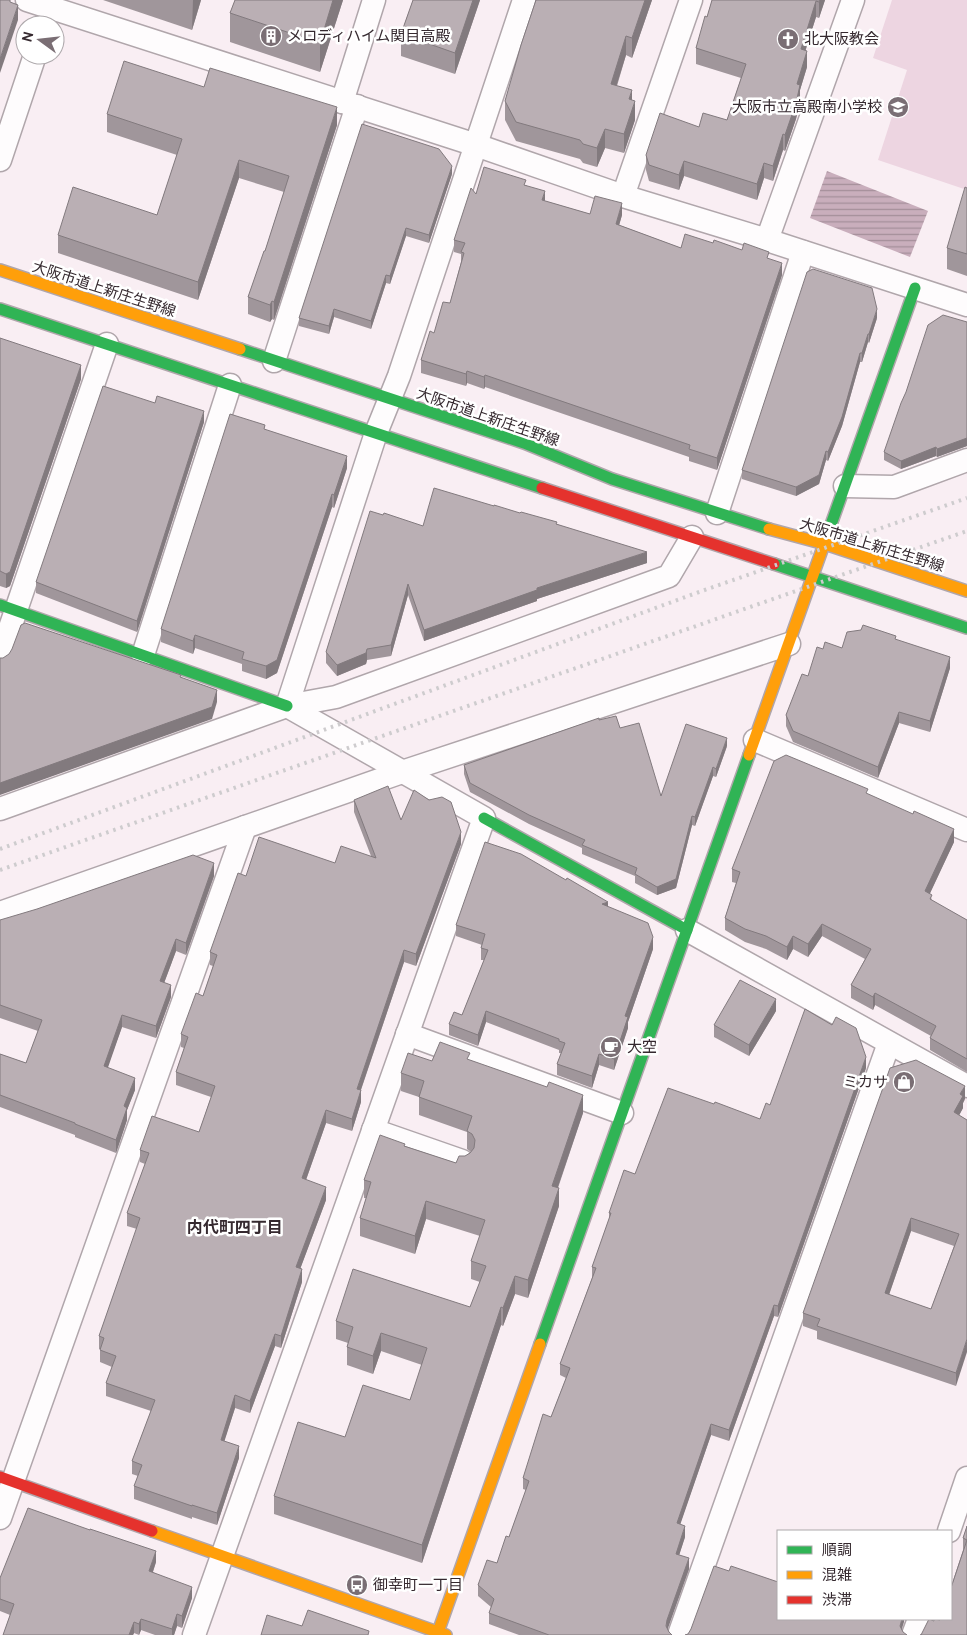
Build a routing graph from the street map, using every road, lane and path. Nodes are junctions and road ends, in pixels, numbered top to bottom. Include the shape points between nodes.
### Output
1 (27, 0) edge
2 (374, 0) edge
3 (524, 0) edge
4 (691, 0) edge
5 (853, 0) edge
6 (49, 11) edge
7 (32, 65) edge
8 (349, 104) junction
9 (476, 145) junction
10 (0, 160) edge
11 (623, 196) junction
12 (767, 240) junction
13 (803, 252) junction
14 (0, 270) edge
15 (915, 288) junction
16 (967, 306) edge
17 (0, 309) edge
18 (107, 344) junction
19 (274, 361) junction
20 (230, 385) junction
21 (390, 399) junction
22 (376, 433) junction
23 (967, 460) edge
24 (845, 486) junction
25 (717, 512) junction
26 (692, 537) junction
27 (824, 544) junction
28 (813, 577) junction
29 (967, 590) edge
30 (8, 607) edge
31 (967, 628) edge
32 (789, 644) junction
33 (143, 655) junction
34 (0, 657) edge
35 (287, 706) junction
36 (755, 740) junction
37 (402, 772) junction
38 (0, 809) edge
39 (484, 818) junction
40 (246, 827) junction
41 (967, 830) edge
42 (0, 914) edge
43 (687, 930) junction
44 (407, 1034) junction
45 (889, 1043) junction
46 (967, 1086) edge
47 (622, 1113) junction
48 (373, 1130) junction
49 (462, 1161) edge
50 (967, 1478) edge
51 (6, 1479) edge
52 (0, 1518) edge
53 (949, 1530) edge
54 (222, 1555) junction
55 (919, 1620) edge
56 (440, 1634) edge
57 (194, 1635) edge
58 (679, 1635) edge
59 (913, 1635) edge

1 - 6 street
2 - 8 street
3 - 9 street
4 - 11 street
5 - 12 street
6 - 8 street
7 - 10 street
8 - 9 street
8 - 19 street
9 - 11 street
9 - 21 street
11 - 12 street
12 - 13 street
13 - 15 street
13 - 25 street
14 - 19 street, 大阪市道上新庄生野線
15 - 16 street
15 - 24 street
17 - 18 street
18 - 20 street
18 - 30 street
19 - 21 street, 大阪市道上新庄生野線
20 - 22 street
20 - 33 street
21 - 22 street
21 - 25 street, 大阪市道上新庄生野線 via 524,443 612,479
22 - 26 street
22 - 35 street
23 - 24 street via 894,487
24 - 27 street
25 - 27 street, 大阪市道上新庄生野線
26 - 28 street
26 - 35 street via 669,576 336,697
27 - 28 street
27 - 29 street, 大阪市道上新庄生野線
28 - 31 street
28 - 32 street
30 - 33 street
30 - 34 street
32 - 36 street
32 - 37 street
33 - 35 street
35 - 37 street
35 - 38 street
36 - 41 street
36 - 43 street
37 - 39 street
37 - 40 street
39 - 43 street
39 - 44 street
40 - 42 street
40 - 51 street
43 - 45 street
43 - 47 street
44 - 47 street
44 - 48 street
45 - 46 street
45 - 58 street
47 - 56 street
48 - 49 street
48 - 54 street
50 - 53 street
51 - 52 street
51 - 54 street
54 - 56 street
54 - 57 street
55 - 59 street

